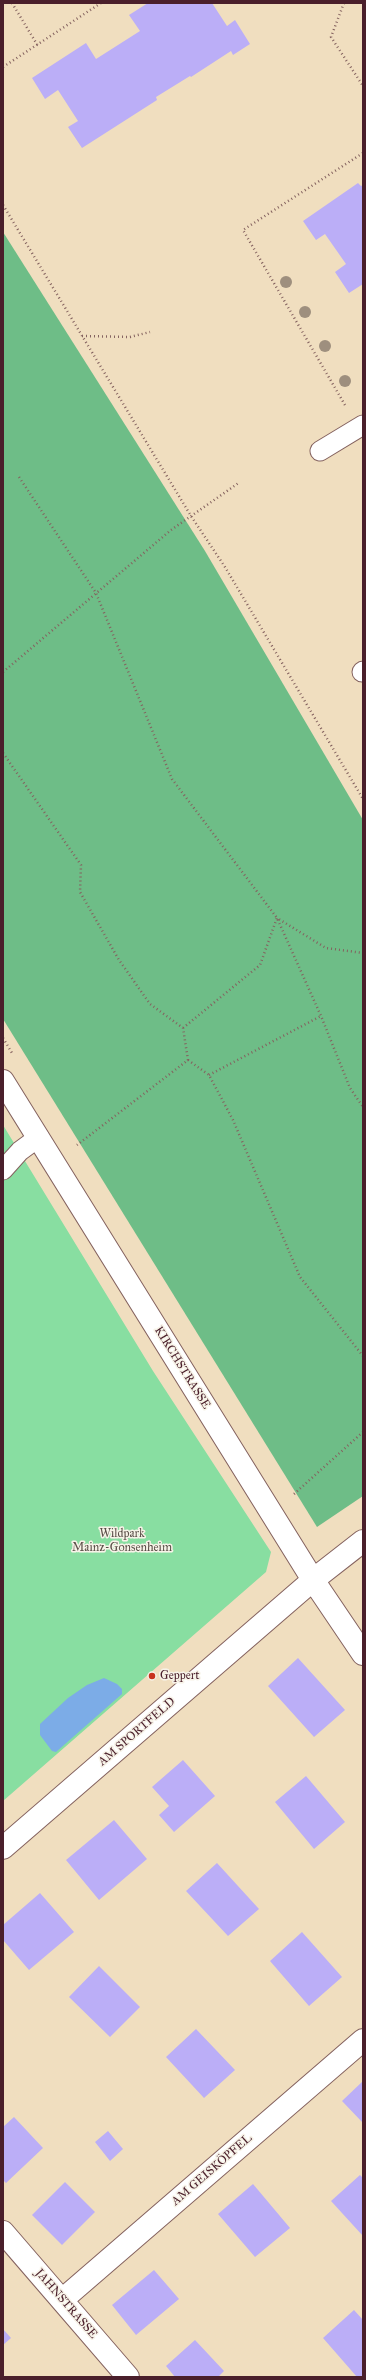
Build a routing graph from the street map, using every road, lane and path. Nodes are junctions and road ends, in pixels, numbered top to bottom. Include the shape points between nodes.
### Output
1 (12, 3) edge
2 (101, 3) edge
3 (344, 3) edge
4 (38, 46) junction
5 (3, 67) edge
6 (363, 86) edge
7 (363, 154) edge
8 (3, 205) edge
9 (150, 332) dead end
10 (82, 336) junction
11 (361, 427) edge
12 (320, 451) dead end
13 (19, 477) dead end
14 (240, 482) dead end
15 (191, 516) junction
16 (96, 593) junction
17 (3, 672) edge
18 (3, 753) edge
19 (363, 799) edge
20 (277, 918) junction
21 (363, 953) edge
22 (321, 1016) junction
23 (183, 1028) junction
24 (188, 1060) junction
25 (209, 1075) junction
26 (3, 1081) edge
27 (363, 1107) edge
28 (38, 1137) junction
29 (72, 1149) dead end
30 (3, 1170) edge
31 (363, 1356) edge
32 (363, 1432) edge
33 (289, 1499) dead end
34 (363, 1541) edge
35 (312, 1580) junction
36 (363, 1654) edge
37 (3, 1848) edge
38 (363, 2040) edge
39 (3, 2232) edge
40 (62, 2300) junction
41 (128, 2377) edge

1 - 4 path
2 - 4 path
3 - 6 path via 331,37
4 - 5 path
7 - 11 path via 243,230
8 - 10 path
9 - 10 path via 130,336
10 - 15 path
11 - 12 lane
13 - 16 path
14 - 15 path
15 - 16 path
15 - 19 path via 225,567
16 - 17 path
16 - 20 path via 172,779
18 - 23 path via 81,865 80,892 118,960 150,1004
20 - 21 path via 326,948
20 - 22 path
20 - 23 path via 260,965
22 - 25 path
22 - 27 path via 350,1088
23 - 24 path
24 - 25 path
24 - 29 path
25 - 31 path via 233,1120 300,1277
26 - 28 street, KIRCHSTRASSE
28 - 30 lane via 20,1151
28 - 35 street, KIRCHSTRASSE
32 - 33 path
34 - 35 street, AM SPORTFELD
35 - 36 street, KIRCHSTRASSE
35 - 37 street, AM SPORTFELD
38 - 40 street, AM GEISKÖPFEL
39 - 40 street, JAHNSTRASSE
40 - 41 street, JAHNSTRASSE

